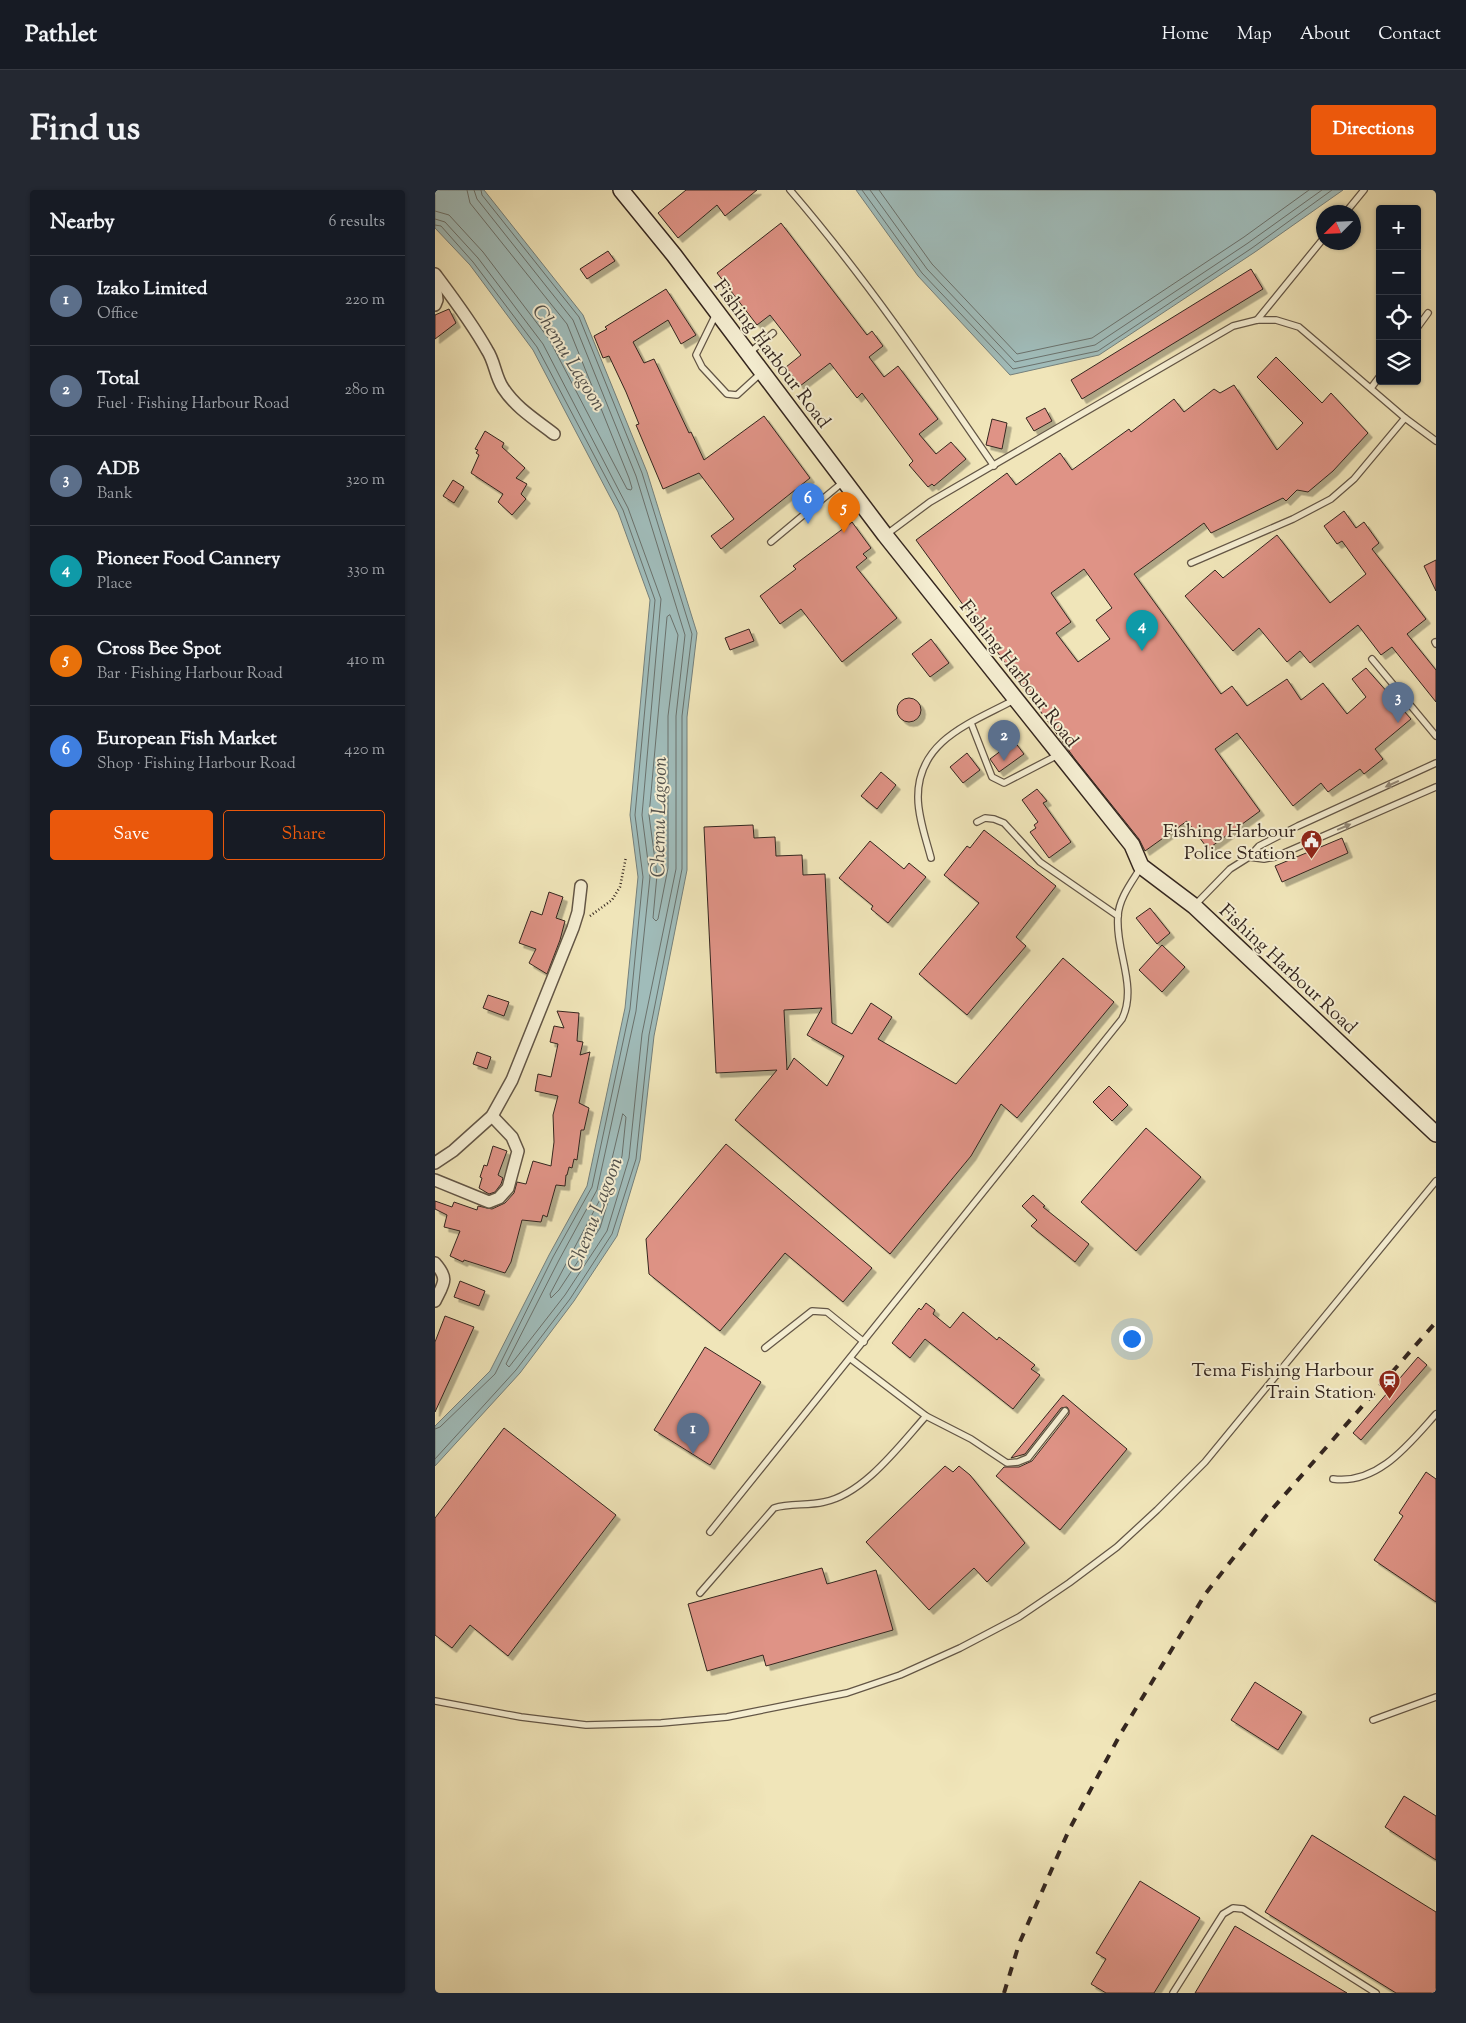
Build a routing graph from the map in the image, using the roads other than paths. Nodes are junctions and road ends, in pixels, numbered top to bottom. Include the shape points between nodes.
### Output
1 (621, 190) edge
2 (790, 190) edge
3 (1364, 190) edge
4 (1351, 205) edge
5 (1316, 248) edge
6 (435, 274) edge
7 (435, 282) edge
8 (435, 305) edge
9 (716, 312) junction
10 (1428, 313) dead end
11 (1257, 320) junction
12 (1421, 323) edge
13 (773, 333) dead end
14 (749, 353) junction
15 (762, 372) junction
16 (1376, 381) edge
17 (1371, 388) junction
18 (1405, 418) junction
19 (554, 434) dead end
20 (1436, 441) edge
21 (994, 466) junction
22 (845, 481) junction
23 (885, 535) junction
24 (771, 542) dead end
25 (1191, 563) dead end
26 (1372, 659) dead end
27 (1016, 699) junction
28 (971, 722) junction
29 (1436, 736) edge
30 (1059, 754) junction
31 (1436, 764) edge
32 (1436, 787) edge
33 (977, 822) dead end
34 (1249, 857) junction
35 (931, 858) dead end
36 (1141, 866) junction
37 (581, 886) dead end
38 (1194, 906) junction
39 (1118, 916) junction
40 (492, 1116) junction
41 (1435, 1133) edge
42 (435, 1163) edge
43 (435, 1180) edge
44 (1436, 1181) edge
45 (435, 1263) edge
46 (435, 1301) edge
47 (864, 1342) junction
48 (765, 1348) dead end
49 (851, 1359) junction
50 (1065, 1411) dead end
51 (1436, 1414) edge
52 (926, 1416) junction
53 (1333, 1479) dead end
54 (710, 1532) dead end
55 (700, 1593) dead end
56 (1436, 1697) edge
57 (435, 1701) edge
58 (1373, 1720) dead end
59 (1173, 1993) edge
60 (1376, 1993) edge

1 - 9 street, Fishing Harbour Road
2 - 21 lane via 911,344
3 - 4 lane
5 - 11 lane
6 - 19 street via 487,350 503,388 521,409
7 - 8 street
9 - 14 street, Fishing Harbour Road
9 - 15 lane via 696,355 702,367 727,394 737,395
10 - 12 lane
11 - 17 lane via 1276,320 1299,327
11 - 21 lane via 1233,326
13 - 14 lane
14 - 15 street, Fishing Harbour Road
15 - 22 street, Fishing Harbour Road
16 - 17 lane
17 - 18 lane
18 - 20 lane
18 - 25 lane via 1354,479 1331,499
21 - 23 lane via 930,502
22 - 23 street, Fishing Harbour Road
22 - 24 lane
23 - 27 street, Fishing Harbour Road
26 - 29 lane
27 - 28 lane
27 - 30 street, Fishing Harbour Road
28 - 30 lane via 992,777 1004,783
28 - 35 lane via 937,745 927,758 919,782 918,799
30 - 36 street, Fishing Harbour Road via 1132,845
31 -> 34 lane via 1274,838 1259,846
34 -> 32 lane via 1264,859 1275,856
33 - 39 lane via 985,818 1004,823 1040,862
34 - 38 lane via 1229,869
36 - 38 street, Fishing Harbour Road
36 - 39 lane via 1121,900
37 - 40 street via 578,912 569,939 512,1080
38 - 41 street, Fishing Harbour Road
39 - 47 lane via 1129,993 1128,1008 1122,1019
40 - 42 street
40 - 43 street via 512,1137 518,1151 507,1188 499,1198 489,1202
44 - 57 lane via 1205,1462 1117,1547 1019,1617 900,1675 847,1693 727,1717 585,1725
45 - 46 street via 444,1273 445,1281
47 - 48 lane via 820,1310 812,1311
47 - 49 lane
49 - 52 lane
49 - 54 lane
50 - 52 lane via 1028,1458 1007,1463 971,1439
51 - 53 lane via 1388,1463 1363,1478
52 - 55 lane via 871,1475 844,1494 825,1502 774,1508
56 - 58 lane
59 - 60 lane via 1223,1914 1233,1908 1243,1909

